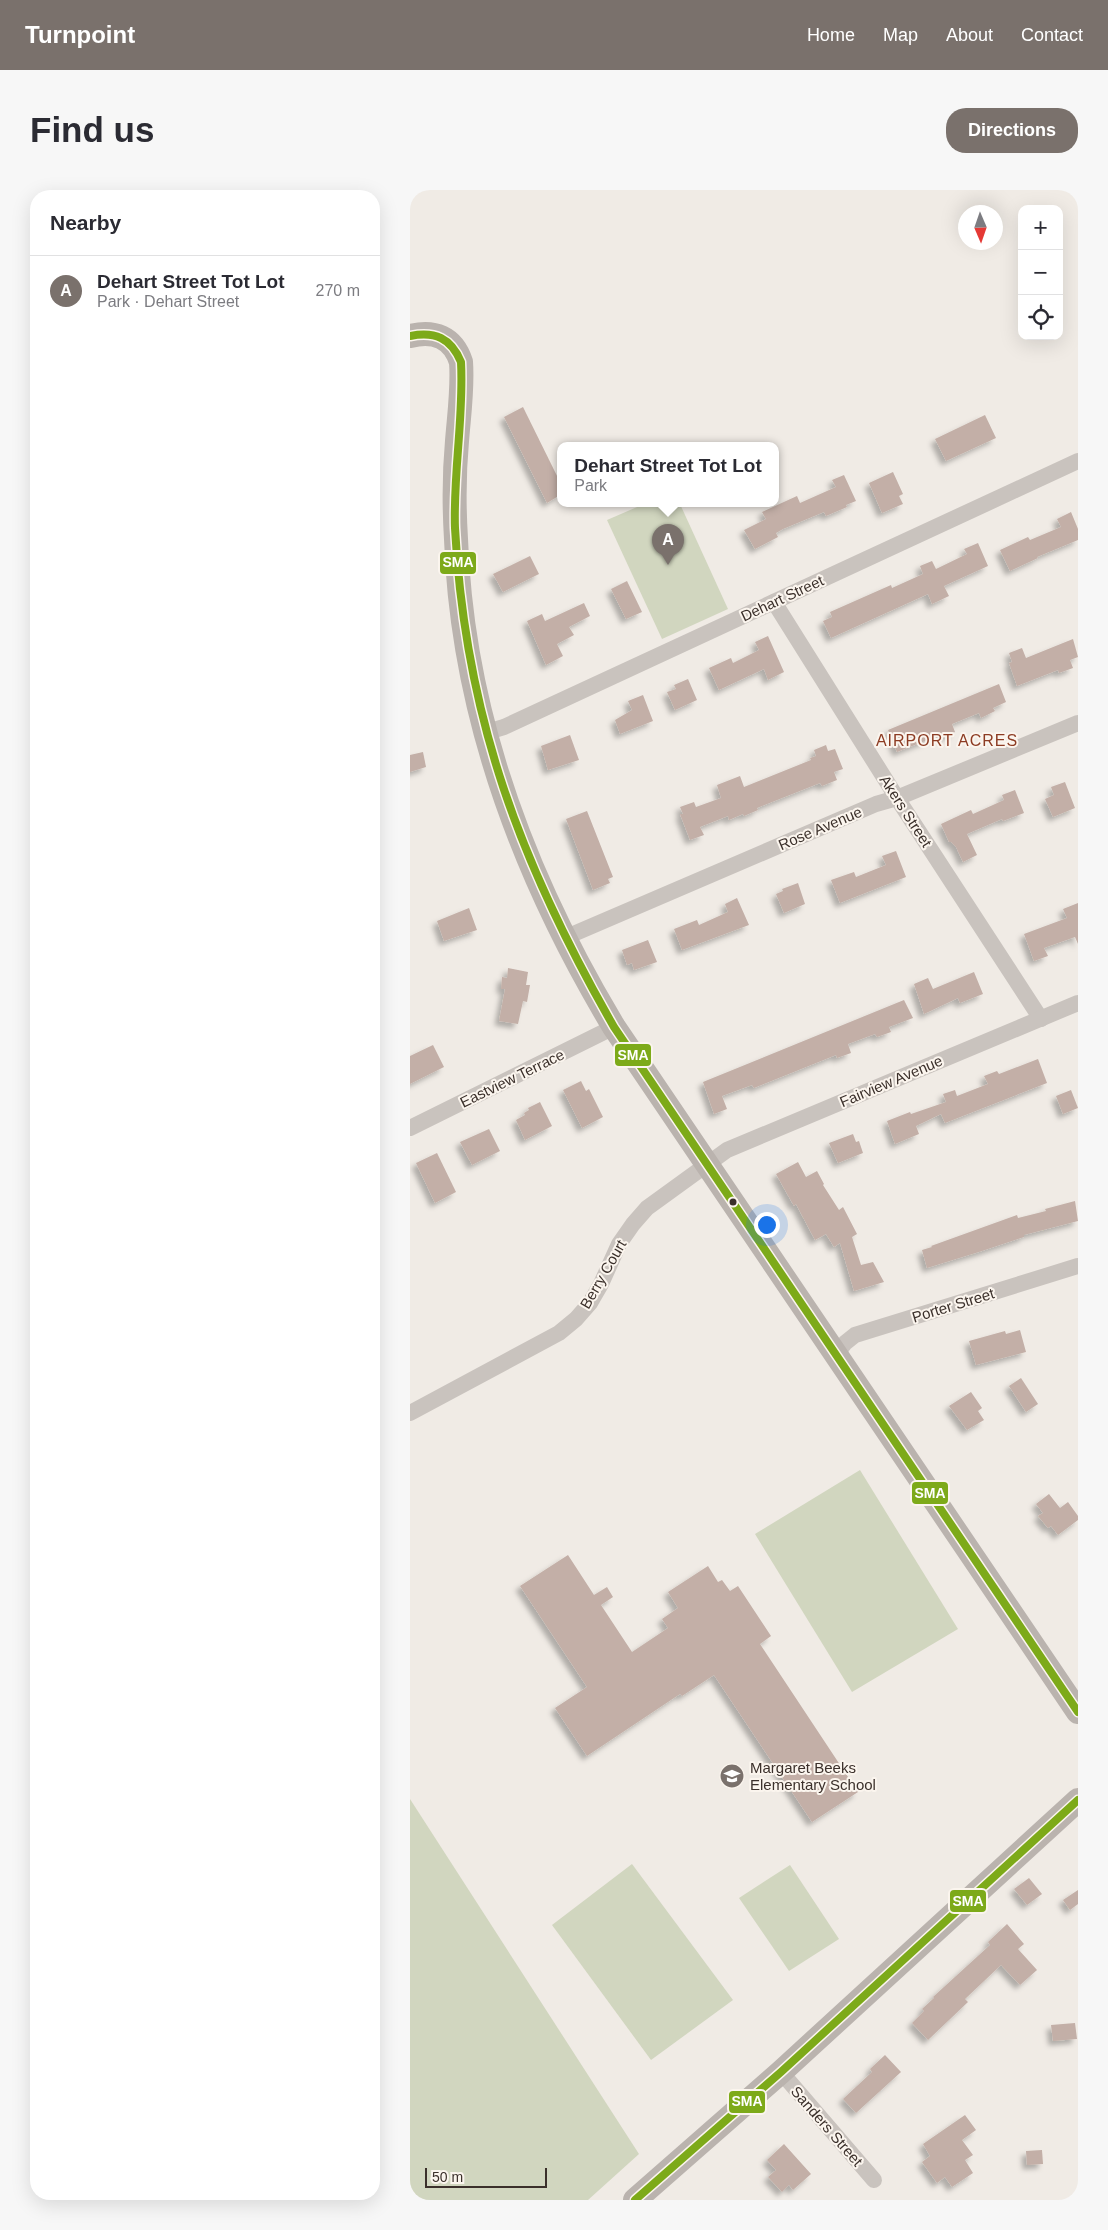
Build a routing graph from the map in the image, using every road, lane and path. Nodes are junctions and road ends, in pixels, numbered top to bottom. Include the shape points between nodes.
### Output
1 (410, 336) edge
2 (1078, 461) edge
3 (774, 602) junction
4 (1078, 722) edge
5 (484, 733) junction
6 (897, 798) junction
7 (564, 938) junction
8 (1078, 1003) edge
9 (1041, 1018) junction
10 (614, 1027) junction
11 (410, 1128) edge
12 (707, 1164) junction
13 (1078, 1266) edge
14 (836, 1355) junction
15 (410, 1413) edge
16 (1078, 1712) edge
17 (1078, 1800) edge
18 (781, 2072) junction
19 (874, 2180) dead end
20 (635, 2200) edge

1 - 5 street via 440,335 453,345 461,362 455,474 458,578 469,668
2 - 3 street, Dehart Street
3 - 5 street, Dehart Street
3 - 6 street, Akers Street
4 - 6 street, Rose Avenue
5 - 7 street via 510,810
6 - 7 street, Rose Avenue via 876,804
6 - 9 street, Akers Street
7 - 10 street
8 - 9 street, Fairview Avenue
9 - 12 street, Fairview Avenue via 727,1150
10 - 11 street, Eastview Terrace
10 - 12 street
12 - 14 street
12 - 15 street, Berry Court via 647,1208 633,1224 619,1244 602,1284 576,1319 558,1333
13 - 14 street, Porter Street via 855,1335
14 - 16 street
17 - 18 street
18 - 19 street, Sanders Street
18 - 20 street

